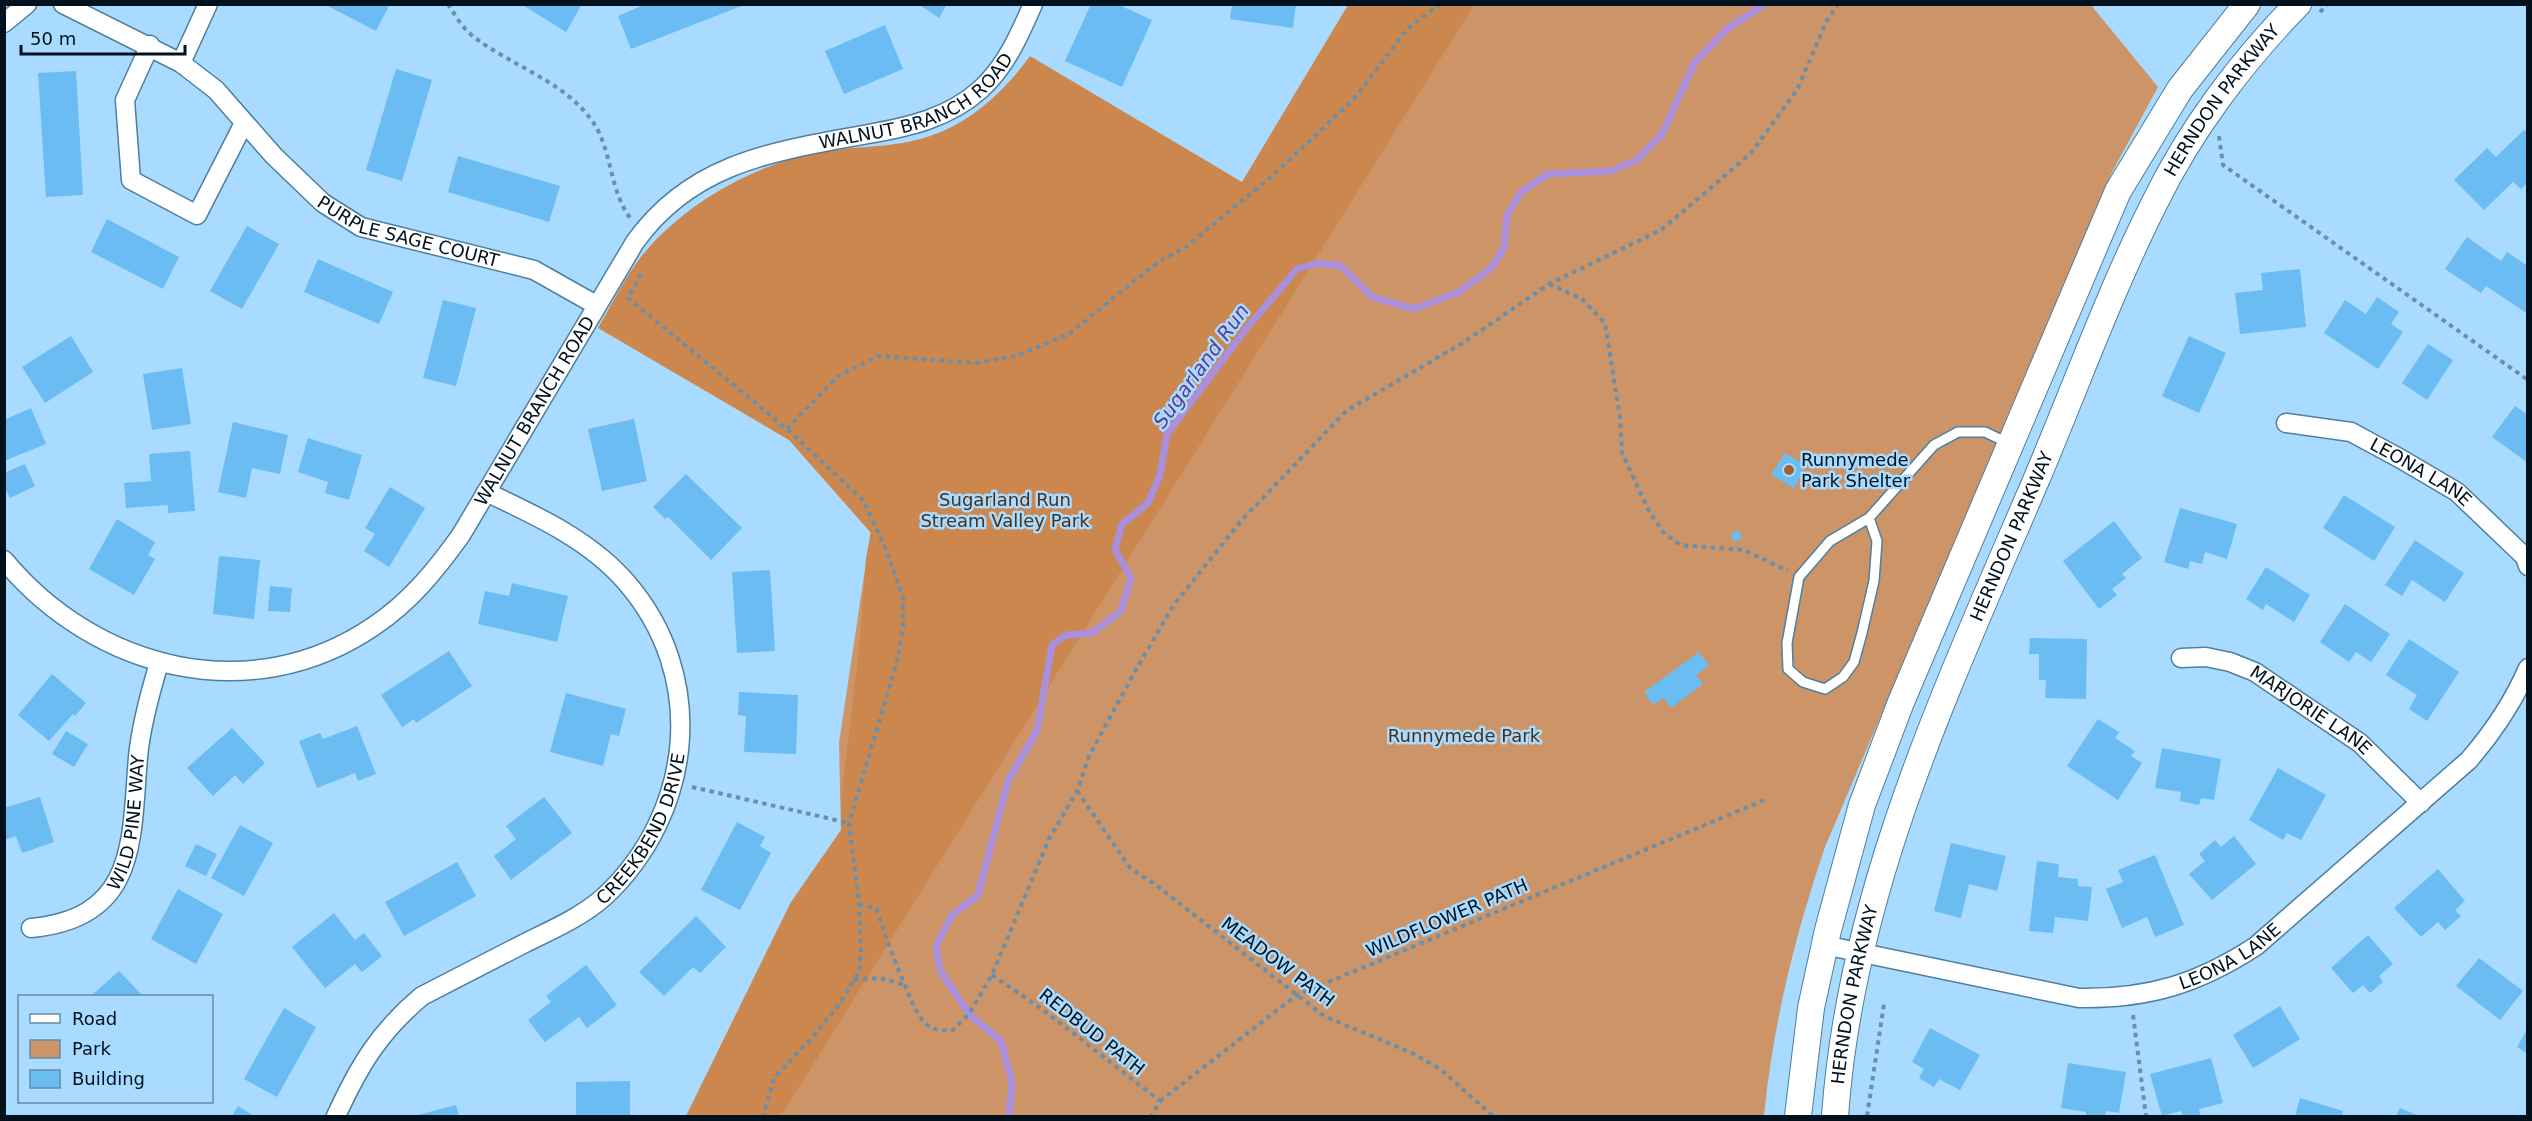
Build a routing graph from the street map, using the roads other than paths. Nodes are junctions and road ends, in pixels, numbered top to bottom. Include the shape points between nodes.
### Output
1 (27, 4) edge
2 (63, 4) edge
3 (208, 4) edge
4 (1033, 4) edge
5 (2247, 4) edge
6 (2307, 11) edge
7 (4, 23) edge
8 (150, 45) junction
9 (181, 63) junction
10 (244, 123) junction
11 (596, 305) junction
12 (2286, 423) dead end
13 (2010, 444) junction
14 (486, 492) junction
15 (1869, 518) junction
16 (4, 560) edge
17 (2528, 566) edge
18 (2181, 658) dead end
19 (159, 663) junction
20 (2528, 668) edge
21 (2421, 803) junction
22 (32, 928) dead end
23 (1824, 945) junction
24 (1862, 953) junction
25 (336, 1116) edge
26 (1798, 1116) edge
27 (1835, 1116) edge

1 - 7 street
2 - 8 street, PURPLE SAGE COURT
3 - 9 street
4 - 11 street, WALNUT BRANCH ROAD via 1000,69 980,90 954,108 907,127 765,154 694,184 641,232
5 - 13 main road via 2180,89 2118,191
6 - 24 main road, HERNDON PARKWAY via 2242,68 2215,132 2160,191 2138,237 1953,676 1896,824
8 - 9 street, PURPLE SAGE COURT
8 - 10 street via 125,100 131,180 198,215
9 - 10 street, PURPLE SAGE COURT via 216,90
10 - 11 street, PURPLE SAGE COURT via 323,203 361,227 534,270
11 - 14 street, WALNUT BRANCH ROAD
12 - 17 street, LEONA LANE via 2351,432 2457,492 2525,557
13 - 15 lane via 1985,432 1958,432 1934,445
13 - 23 main road via 1881,752 1848,853
14 - 19 street, WALNUT BRANCH ROAD via 435,571 407,601 351,640 315,656 236,671
14 - 25 street, CREEKBEND DRIVE via 584,544 626,582 646,608 663,640 679,698 681,745 674,783 648,844 628,873 603,898 575,918 422,996 376,1041
15 - 15 lane via 1830,541 1799,577 1787,643 1788,669 1803,682 1825,689 1843,677 1854,662 1875,580 1877,542
16 - 19 street, WALNUT BRANCH ROAD via 36,596 64,618 98,639
18 - 21 street, MARJORIE LANE via 2206,657 2255,672 2360,743
19 - 22 street, WILD PINE WAY via 138,755 133,834 113,889 77,918
20 - 21 street, LEONA LANE via 2493,732 2469,760
21 - 24 street, LEONA LANE via 2256,946 2228,965 2155,992 2079,998
23 - 24 street, LEONA LANE
23 - 26 main road via 1811,1008
24 - 27 main road, HERNDON PARKWAY

